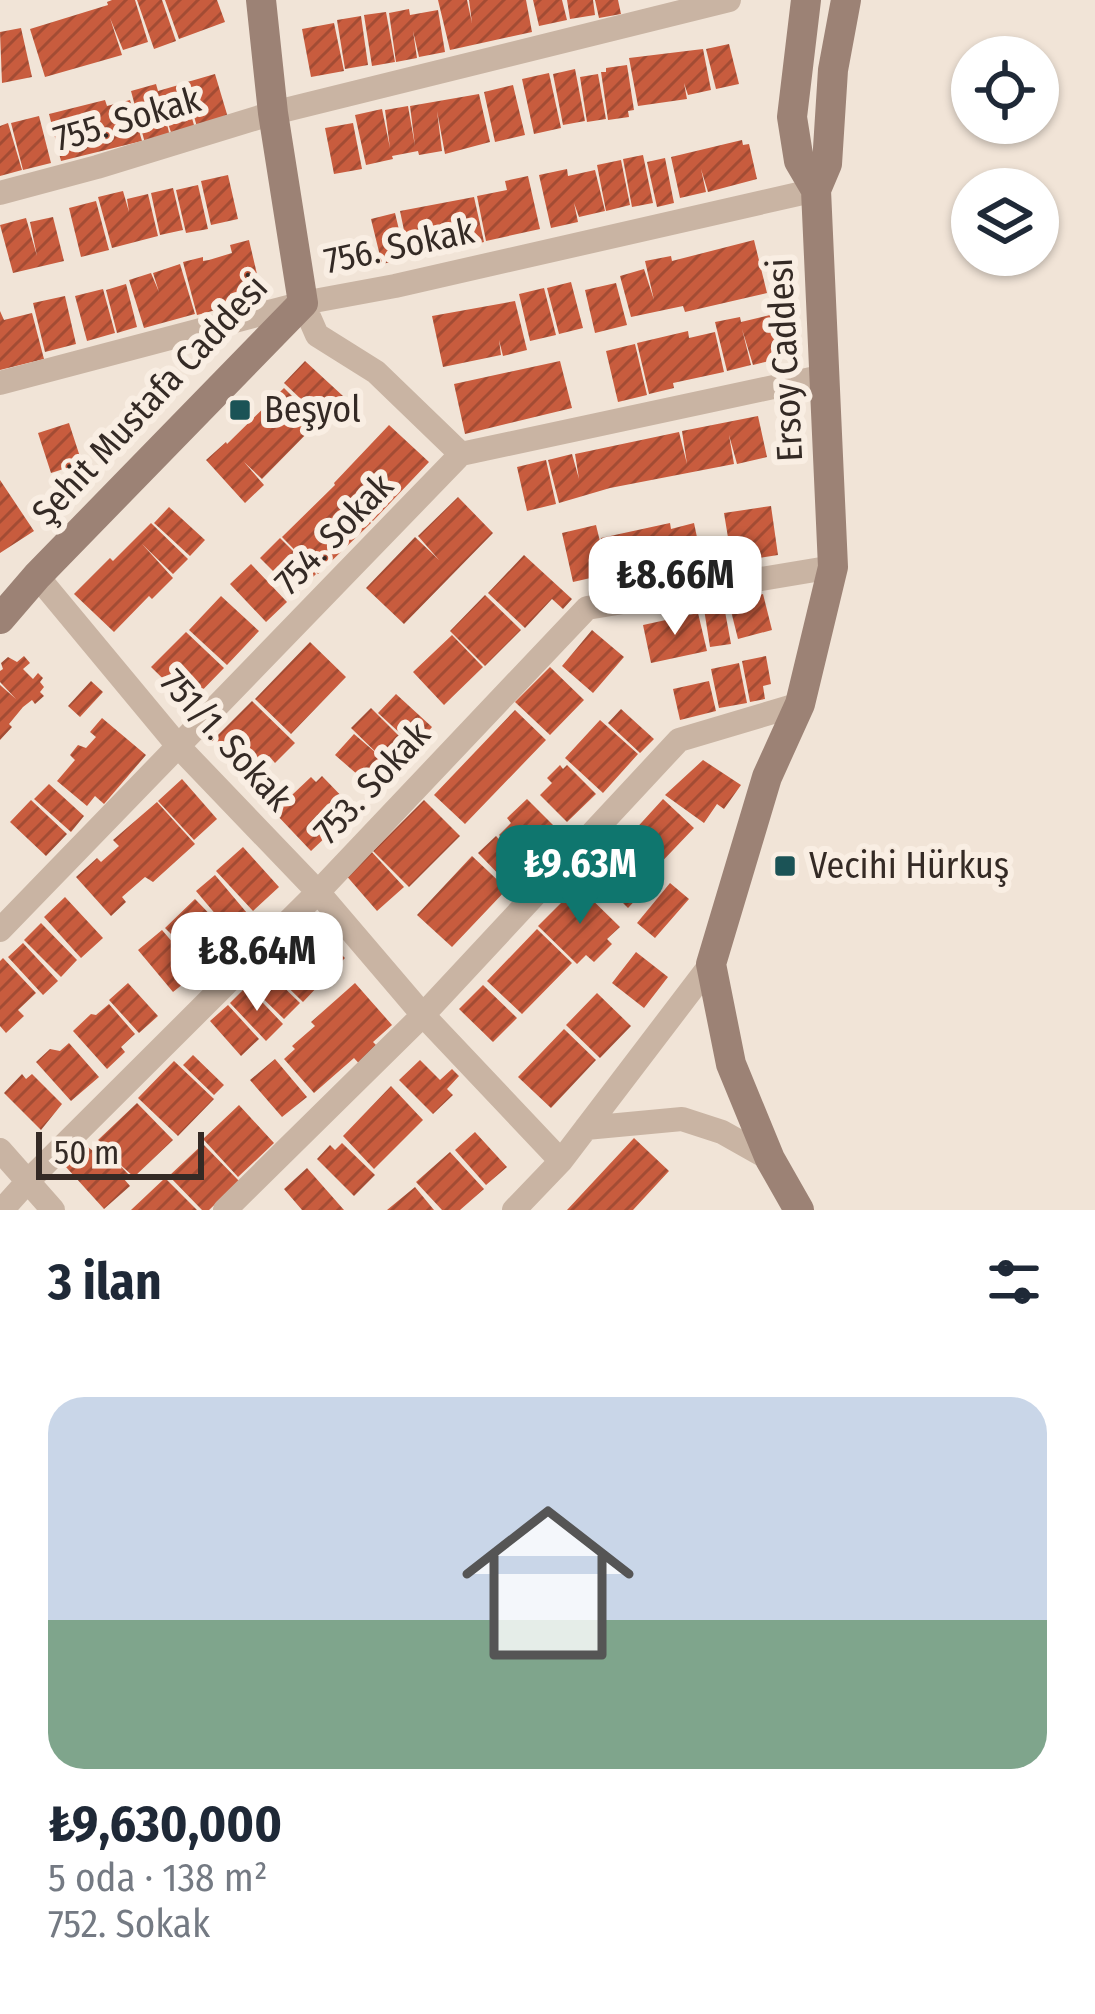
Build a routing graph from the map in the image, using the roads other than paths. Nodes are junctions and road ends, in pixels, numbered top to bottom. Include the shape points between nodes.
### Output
1 (261, 0) edge
2 (729, 0) edge
3 (806, 0) edge
4 (846, 0) edge
5 (273, 113) junction
6 (816, 190) junction
7 (0, 193) edge
8 (303, 303) junction
9 (825, 376) junction
10 (0, 383) edge
11 (461, 454) junction
12 (833, 566) junction
13 (38, 576) junction
14 (0, 619) edge
15 (800, 704) junction
16 (179, 747) junction
17 (318, 892) junction
18 (0, 930) edge
19 (710, 964) junction
20 (423, 1015) junction
21 (586, 1129) junction
22 (0, 1150) edge
23 (770, 1159) junction
24 (561, 1161) junction
25 (28, 1180) junction
26 (2, 1210) edge
27 (53, 1210) edge
28 (226, 1210) edge
29 (514, 1210) edge
30 (799, 1210) edge

1 - 5 main road, Şehit Mustafa Caddesi
2 - 5 street, 755. Sokak
3 - 6 main road, Ersoy Caddesi via 792,117 799,161
4 - 6 main road, Ersoy Caddesi via 827,164
5 - 7 street, 755. Sokak
5 - 8 main road, Şehit Mustafa Caddesi
6 - 8 street, 756. Sokak
6 - 9 main road, Ersoy Caddesi
8 - 10 street, 756. Sokak
8 - 11 street via 317,335 376,372
8 - 13 main road, Şehit Mustafa Caddesi
9 - 11 street
9 - 12 main road, Ersoy Caddesi
11 - 16 street, 754. Sokak
12 - 15 main road, Ersoy Caddesi
12 - 17 street, 753. Sokak via 587,608
13 - 14 main road, Şehit Mustafa Caddesi
13 - 16 street, 751/1. Sokak
15 - 19 main road, Ersoy Caddesi via 766,777
15 - 20 street via 680,740
16 - 17 street, 751/1. Sokak
16 - 18 street, 754. Sokak
17 - 20 street, 751/1. Sokak
17 - 25 street, 753. Sokak
19 - 21 street
19 - 23 main road, Ersoy Caddesi via 731,1064
20 - 24 street, 751/1. Sokak
20 - 28 street
21 - 23 street via 682,1119
21 - 24 street
22 - 25 street
23 - 30 main road, Ersoy Caddesi
24 - 29 street
25 - 26 street, 753. Sokak
25 - 27 street

